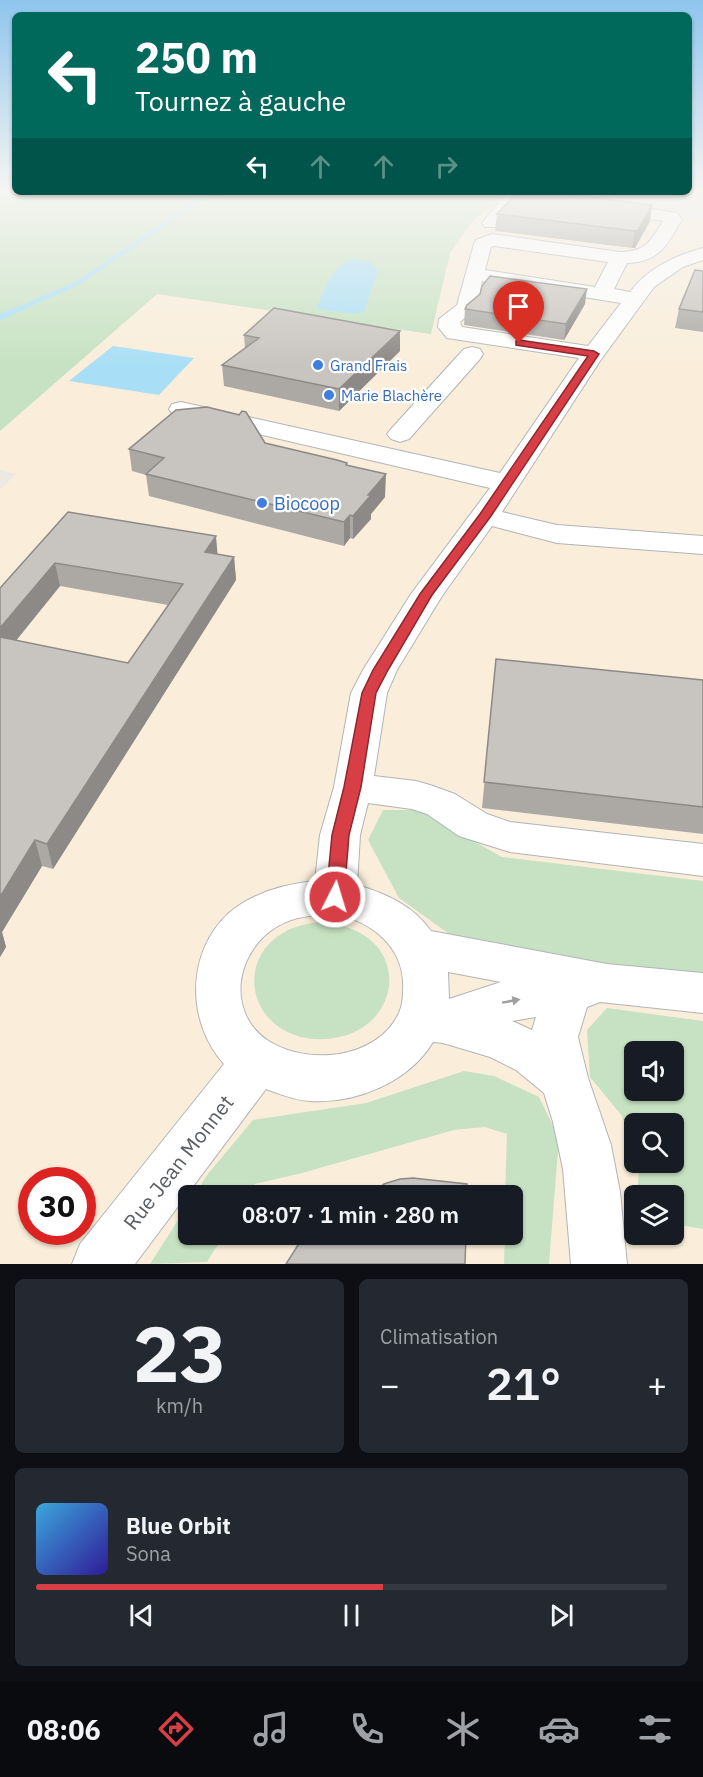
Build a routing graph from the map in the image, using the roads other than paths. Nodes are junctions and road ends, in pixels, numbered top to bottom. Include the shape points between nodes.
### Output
1 (482, 247) edge
2 (541, 247) joint
3 (656, 247) edge
4 (584, 253) junction
5 (703, 254) edge
6 (620, 258) junction
7 (474, 274) junction
8 (513, 280) junction
9 (562, 287) junction
10 (601, 294) junction
11 (636, 299) junction
12 (472, 354) dead end
13 (594, 354) junction
14 (181, 409) edge
15 (353, 424) dead end
16 (400, 435) dead end
17 (334, 444) junction
18 (315, 464) edge
19 (506, 483) junction
20 (485, 516) junction
21 (703, 546) edge
22 (352, 787) junction
23 (703, 860) edge
24 (335, 897) junction
25 (418, 947) junction
26 (587, 987) junction
27 (703, 993) edge
28 (430, 1026) junction
29 (257, 1061) junction
30 (563, 1078) junction
31 (100, 1264) edge
32 (599, 1264) edge

1 - 7 street
2 - 4 street
2 - 8 street
3 - 6 street via 646,256
4 - 6 street
4 - 9 street
5 - 11 street via 661,272
6 - 10 street
7 - 8 street
7 - 13 street via 466,308 450,319 449,327 455,333
8 - 9 street
9 - 10 street
10 - 11 street
11 - 13 street
12 - 16 street
13 - 19 street
14 - 17 street
15 - 17 street
17 - 18 street
17 - 19 street
19 - 20 street
20 - 21 street via 557,534
20 - 22 street via 426,594 369,693
22 - 23 street via 416,795 441,804 473,825 510,837
22 - 24 street via 340,835
24 - 25 street via 360,902 384,913 404,928
24 - 29 street via 307,898 256,918 236,936 222,959 216,986 220,1014 233,1040
25 - 26 street
25 - 28 street via 426,967 425,1010
26 - 27 street
28 -> 26 street via 501,1003
26 - 30 street via 554,1037
28 - 29 street via 393,1055 362,1072 326,1079 289,1075
28 - 30 street via 501,1039 533,1054
29 - 31 street, Rue Jean Monnet
30 - 32 street via 582,1128

